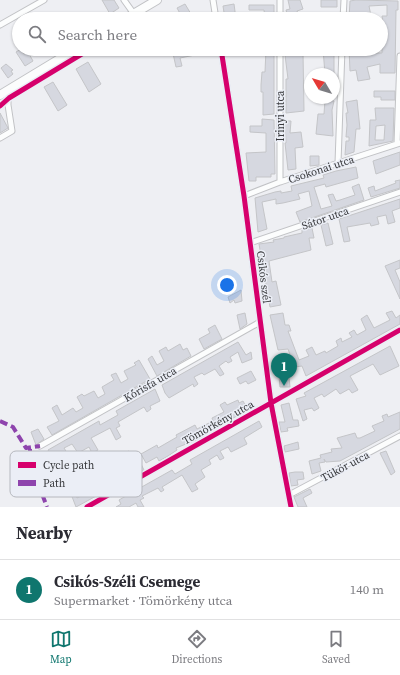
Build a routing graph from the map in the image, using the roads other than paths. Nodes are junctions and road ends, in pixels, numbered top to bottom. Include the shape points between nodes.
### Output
1 (44, 0) edge
2 (124, 0) edge
3 (157, 0) edge
4 (213, 0) edge
5 (280, 0) edge
6 (344, 0) edge
7 (24, 12) edge
8 (133, 12) edge
9 (137, 12) edge
10 (215, 12) edge
11 (280, 12) edge
12 (343, 12) edge
13 (12, 19) edge
14 (0, 26) edge
15 (64, 56) edge
16 (222, 56) edge
17 (280, 56) edge
18 (342, 56) edge
19 (400, 56) edge
20 (8, 90) junction
21 (0, 95) edge
22 (0, 138) edge
23 (399, 144) edge
24 (338, 163) junction
25 (280, 182) junction
26 (400, 192) edge
27 (244, 196) junction
28 (250, 243) junction
29 (260, 322) junction
30 (400, 330) edge
31 (271, 403) junction
32 (400, 436) edge
33 (40, 446) dead end
34 (142, 476) edge
35 (289, 495) junction
36 (105, 497) edge
37 (87, 507) edge
38 (291, 507) edge

1 - 7 street
2 - 8 street
3 - 9 main road
4 - 10 street
5 - 11 street
6 - 12 street
13 - 14 street
15 - 20 main road
16 - 27 street, Csikós szél
17 - 25 street, Irinyi utca
18 - 24 street
19 - 23 street
20 - 21 main road
20 - 22 street via 12,131
23 - 24 street, Csokonai utca
24 - 25 street, Csokonai utca
25 - 27 street, Csokonai utca
26 - 28 street, Sátor utca
27 - 28 street, Csikós szél
28 - 29 street, Csikós szél
29 - 31 street, Csikós szél
29 - 33 street, Kőrisfa utca
30 - 31 street, Tömörkény utca
31 - 34 street, Tömörkény utca
31 - 35 street, Csikós szél
32 - 35 street, Tükör utca
35 - 38 street, Csikós szél
36 - 37 street, Tömörkény utca

